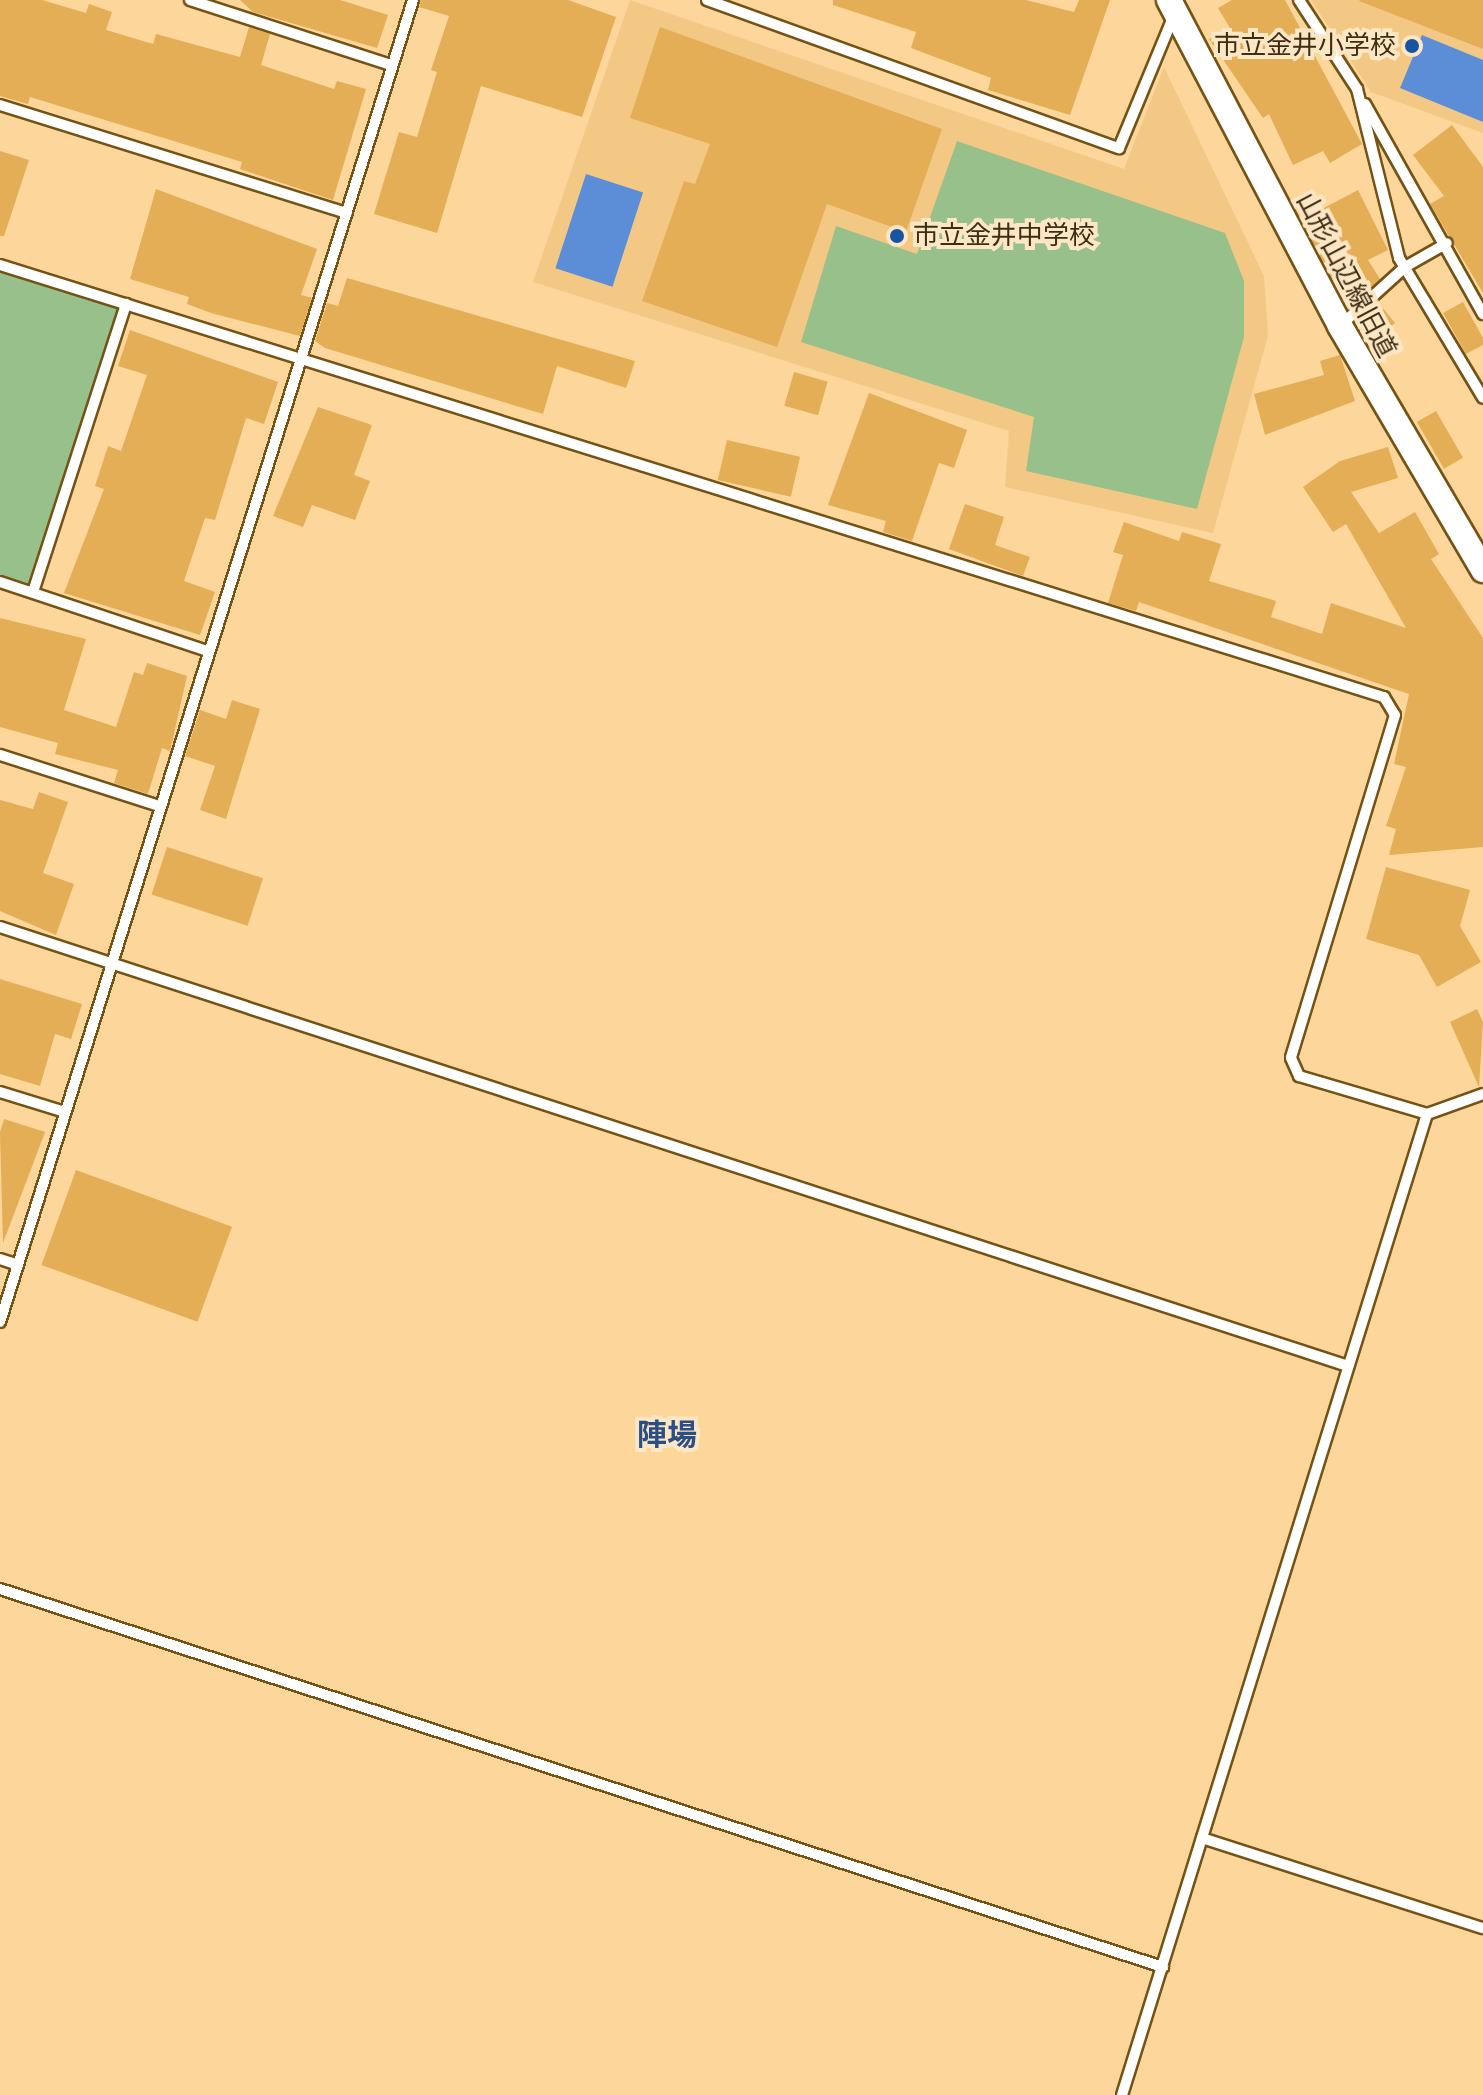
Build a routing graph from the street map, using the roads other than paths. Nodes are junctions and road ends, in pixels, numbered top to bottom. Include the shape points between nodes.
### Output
1 (190, 0) edge
2 (413, 0) edge
3 (707, 0) edge
4 (1299, 0) edge
5 (1172, 6) edge
6 (391, 65) junction
7 (1357, 89) junction
8 (0, 105) edge
9 (347, 213) junction
10 (1447, 243) junction
11 (0, 265) edge
12 (1405, 267) junction
13 (126, 304) junction
14 (1483, 314) edge
15 (1340, 326) junction
16 (302, 356) junction
17 (1483, 398) edge
18 (1483, 570) edge
19 (0, 582) edge
20 (33, 592) junction
21 (208, 651) junction
22 (0, 755) edge
23 (159, 806) junction
24 (0, 927) edge
25 (112, 962) junction
26 (0, 1092) edge
27 (1483, 1094) edge
28 (65, 1112) junction
29 (1427, 1114) junction
30 (0, 1259) edge
31 (18, 1265) junction
32 (0, 1322) edge
33 (1348, 1366) junction
34 (0, 1589) edge
35 (1202, 1838) junction
36 (1483, 1928) edge
37 (1163, 1967) junction
38 (1122, 2095) edge

1 - 6 lane
2 - 6 lane
3 - 5 lane via 1119,148
4 - 7 lane
5 - 15 street, 山形山辺線旧道
6 - 9 lane
7 - 10 lane
7 - 12 lane
8 - 9 lane
9 - 16 lane
10 - 12 lane
10 - 14 lane
11 - 13 lane
12 - 15 lane
12 - 17 lane
13 - 16 lane
13 - 20 lane
15 - 18 street, 山形山辺線旧道
16 - 21 lane
16 - 29 lane via 1384,697 1395,715 1291,1058 1299,1076
19 - 20 lane
20 - 21 lane
21 - 23 lane
22 - 23 lane
23 - 25 lane
24 - 25 lane
25 - 28 lane
25 - 33 lane
26 - 28 lane
27 - 29 lane
28 - 31 lane
29 - 33 lane
30 - 31 lane
31 - 32 lane
33 - 35 lane
34 - 37 lane
35 - 36 lane
35 - 37 lane
37 - 38 lane

